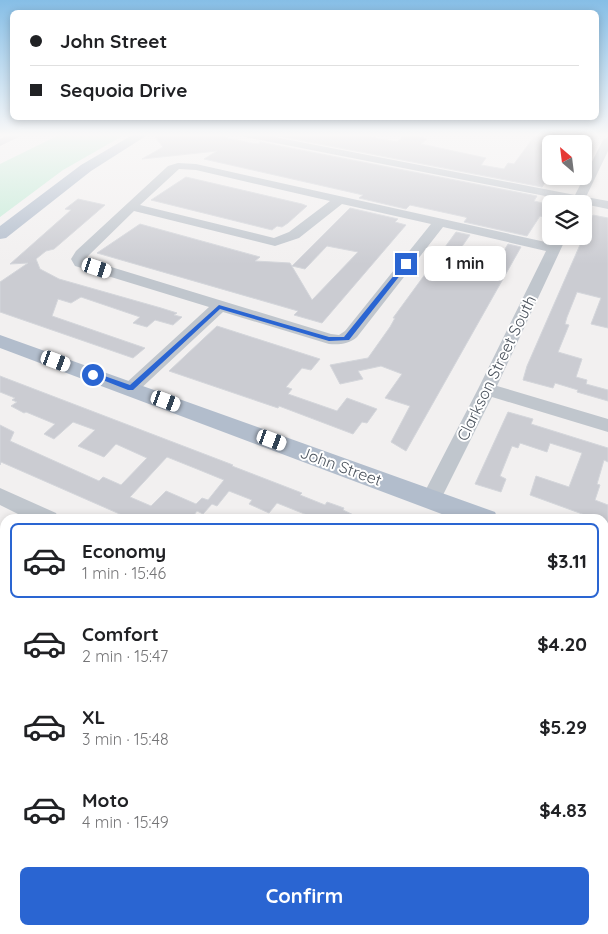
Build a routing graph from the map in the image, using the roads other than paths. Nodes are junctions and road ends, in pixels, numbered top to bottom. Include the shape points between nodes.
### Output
1 (74, 178) edge
2 (162, 178) edge
3 (242, 178) edge
4 (461, 178) edge
5 (589, 178) edge
6 (547, 195) edge
7 (580, 195) edge
8 (339, 200) junction
9 (592, 203) edge
10 (608, 205) edge
11 (131, 206) junction
12 (439, 223) junction
13 (0, 234) edge
14 (542, 240) edge
15 (556, 245) edge
16 (219, 307) junction
17 (0, 341) edge
18 (131, 388) junction
19 (487, 389) junction
20 (608, 426) edge
21 (0, 496) edge
22 (431, 499) junction
23 (38, 514) edge
24 (472, 514) edge

1 - 13 main road
2 - 11 street
3 - 8 street
4 - 6 street
5 - 7 street
8 - 11 street via 294,235 275,242
8 - 12 street
9 - 10 street
11 - 16 street via 81,254 80,263
12 - 14 street
12 - 16 street via 346,339 329,339
15 - 19 street, Clarkson Street South
16 - 18 street
17 - 18 main road, John Street
18 - 22 main road, John Street
19 - 20 street
19 - 22 street, Clarkson Street South
21 - 23 street
22 - 24 main road, John Street

